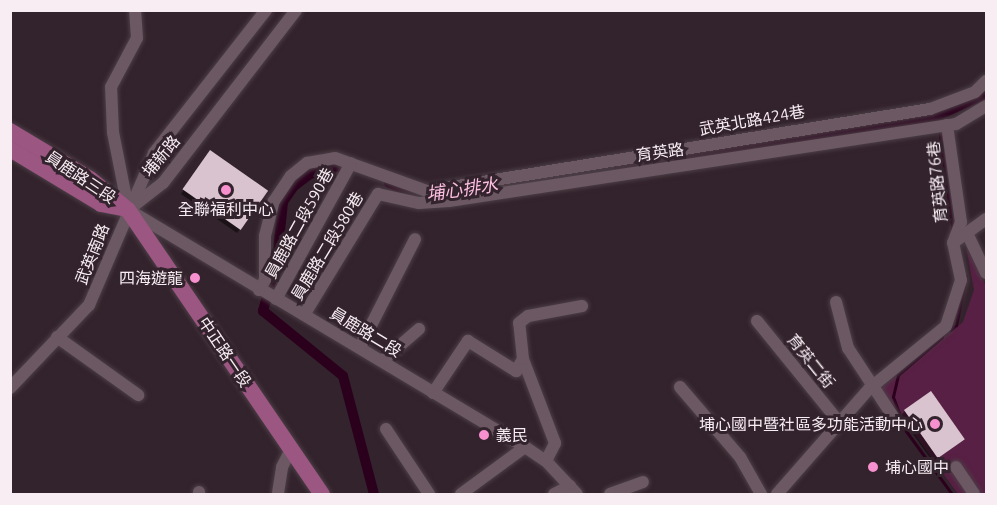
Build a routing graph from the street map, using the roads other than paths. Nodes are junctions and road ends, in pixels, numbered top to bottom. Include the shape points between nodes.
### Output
1 (135, 10) edge
2 (266, 10) edge
3 (296, 10) edge
4 (987, 81) edge
5 (987, 106) edge
6 (947, 125) junction
7 (10, 132) edge
8 (10, 149) edge
9 (351, 163) junction
10 (378, 194) joint
11 (128, 210) junction
12 (987, 219) edge
13 (967, 233) junction
14 (415, 239) dead end
15 (952, 243) junction
16 (987, 273) edge
17 (260, 290) junction
18 (276, 299) junction
19 (836, 302) dead end
20 (582, 306) dead end
21 (304, 315) junction
22 (756, 321) dead end
23 (418, 329) dead end
24 (57, 337) junction
25 (360, 347) junction
26 (523, 359) junction
27 (382, 361) junction
28 (680, 387) dead end
29 (872, 387) junction
30 (10, 388) edge
31 (434, 393) junction
32 (138, 395) dead end
33 (894, 418) dead end
34 (840, 423) junction
35 (386, 429) dead end
36 (525, 447) junction
37 (291, 449) junction
38 (546, 461) junction
39 (956, 467) dead end
40 (643, 482) dead end
41 (573, 490) edge
42 (278, 493) dead end
43 (322, 495) edge
44 (429, 495) edge
45 (461, 495) edge
46 (554, 495) edge
47 (610, 495) edge
48 (761, 495) edge
49 (777, 495) edge
50 (974, 495) edge

1 - 11 street via 137,38 111,87 113,132
2 - 11 street, 埔新路 via 154,153
3 - 11 street, 埔新路 via 163,183
4 - 9 street, 武英北路424巷 via 975,92 930,109 427,191
5 - 6 street, 育英路76巷 via 975,116
6 - 10 street, 育英路 via 449,201 419,203
6 - 15 street, 育英路76巷 via 961,222
7 - 11 main road, 員鹿路三段 via 90,179
8 - 11 main road, 員鹿路三段 via 101,204
9 - 17 street, 武英北路424巷 via 335,158 307,163 291,176 274,201 265,236 265,280
9 - 18 street, 員鹿路二段590巷
10 - 21 street, 員鹿路二段580巷
11 - 17 street, 員鹿路二段
11 - 24 street, 武英南路 via 89,305
11 - 37 main road, 中正路一段
12 - 13 street
13 - 15 street
13 - 16 street
14 - 25 street
15 - 29 street via 961,280 946,326
17 - 18 street, 員鹿路二段
18 - 21 street, 員鹿路二段
19 - 29 street via 848,348
20 - 26 street via 528,316 519,323
21 - 25 street, 員鹿路二段
22 - 34 street, 育英二街
23 - 27 street
24 - 30 street, 武英南路
24 - 32 street
25 - 27 street, 員鹿路二段
26 - 31 street via 516,371 468,341
26 - 38 street via 555,443
27 - 31 street, 員鹿路二段
28 - 48 street via 740,457
29 - 33 street
29 - 34 street
31 - 36 street, 員鹿路二段
34 - 49 street
35 - 44 street
36 - 38 street, 員鹿路二段
36 - 45 street
37 - 42 street via 282,467
37 - 43 main road, 中正路一段
38 - 41 street, 員鹿路二段
39 - 50 street
40 - 47 street
41 - 46 street

